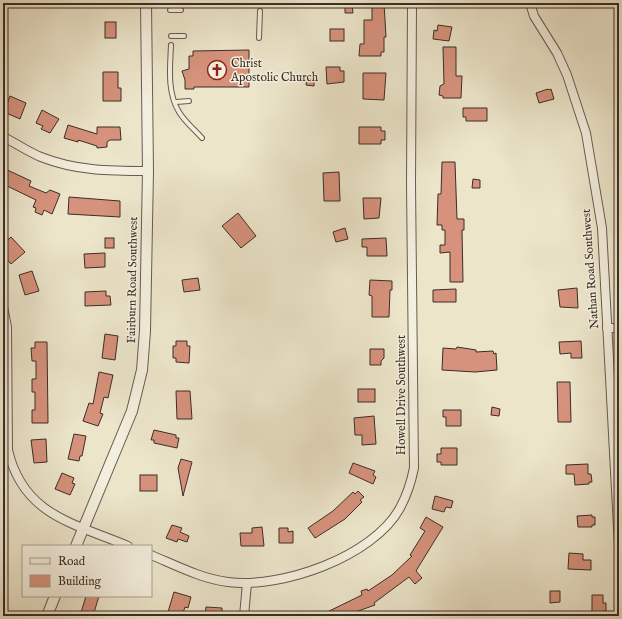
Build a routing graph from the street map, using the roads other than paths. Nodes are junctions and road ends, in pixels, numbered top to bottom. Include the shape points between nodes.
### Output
1 (146, 3) edge
2 (412, 3) edge
3 (530, 3) edge
4 (170, 10) dead end
5 (181, 10) dead end
6 (260, 11) dead end
7 (171, 36) dead end
8 (184, 36) dead end
9 (259, 38) dead end
10 (171, 45) dead end
11 (189, 101) dead end
12 (176, 102) junction
13 (3, 137) edge
14 (202, 138) dead end
15 (148, 171) junction
16 (3, 307) edge
17 (607, 328) junction
18 (619, 328) edge
19 (5, 395) edge
20 (84, 528) junction
21 (76, 545) edge
22 (126, 545) edge
23 (619, 546) edge
24 (152, 555) edge
25 (246, 583) junction
26 (55, 597) edge
27 (46, 616) edge
28 (244, 616) edge

1 - 15 street, Fairburn Road Southwest
2 - 25 street, Howell Drive Southwest via 414,468 409,489 400,510 389,522 355,550 336,561 300,574 267,582
3 - 17 street, Nathan Road Southwest via 534,16 557,53 567,75 586,133 602,228
4 - 5 lane
6 - 9 lane
7 - 8 lane
10 - 12 lane via 169,81
11 - 12 lane
12 - 14 lane via 179,112
13 - 15 street via 41,157 74,167 100,171
15 - 20 street, Fairburn Road Southwest via 142,370 132,411
16 - 19 street via 7,327
17 - 18 street
17 - 23 street, Nathan Road Southwest
19 - 20 street via 8,450 18,481 30,497 43,508
20 - 21 street, Fairburn Road Southwest
20 - 22 street
24 - 25 street, Howell Drive Southwest via 207,577
25 - 28 street
26 - 27 street

